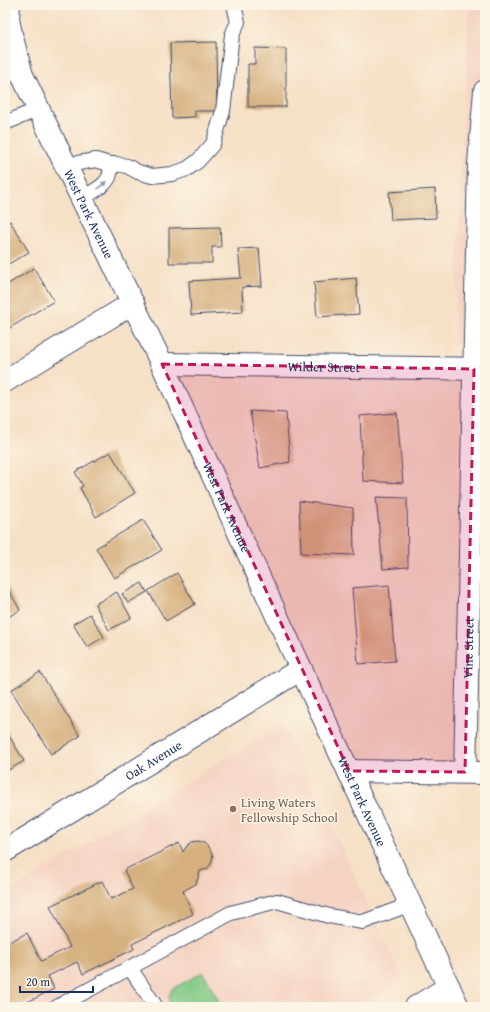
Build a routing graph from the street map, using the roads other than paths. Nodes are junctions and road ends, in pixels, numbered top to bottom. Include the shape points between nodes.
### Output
1 (9, 5) edge
2 (234, 5) edge
3 (485, 91) edge
4 (39, 109) junction
5 (5, 123) edge
6 (109, 164) junction
7 (482, 164) edge
8 (66, 165) junction
9 (82, 198) junction
10 (133, 303) junction
11 (162, 364) junction
12 (480, 369) edge
13 (5, 381) edge
14 (478, 562) edge
15 (301, 669) junction
16 (349, 771) junction
17 (475, 773) edge
18 (5, 851) edge
19 (411, 904) junction
20 (130, 968) junction
21 (449, 987) junction
22 (57, 1007) edge
23 (156, 1007) edge
24 (416, 1007) edge
25 (458, 1007) edge

1 - 4 street, West Park Avenue via 8,19 22,75
2 - 6 lane via 238,22 232,35 223,111 210,148 187,169 172,174 152,176 127,166
3 - 7 street, Vine Street
4 - 5 lane
4 - 8 street, West Park Avenue
6 - 8 lane via 96,160
9 -> 6 lane via 106,182 111,170
7 - 12 street, Vine Street
8 - 9 street, West Park Avenue
9 - 10 street, West Park Avenue
10 - 11 street, West Park Avenue
10 - 13 street
11 - 12 street, Wilder Street
11 - 15 street, West Park Avenue
12 - 14 street, Vine Street
14 - 17 street, Vine Street
15 - 16 street, West Park Avenue
15 - 18 street, Oak Avenue
16 - 17 street
16 - 19 street, West Park Avenue
19 - 20 lane via 364,922 329,916 277,901 231,913
19 - 21 street, West Park Avenue
20 - 22 lane
20 - 23 lane
21 - 24 street
21 - 25 street, West Park Avenue

